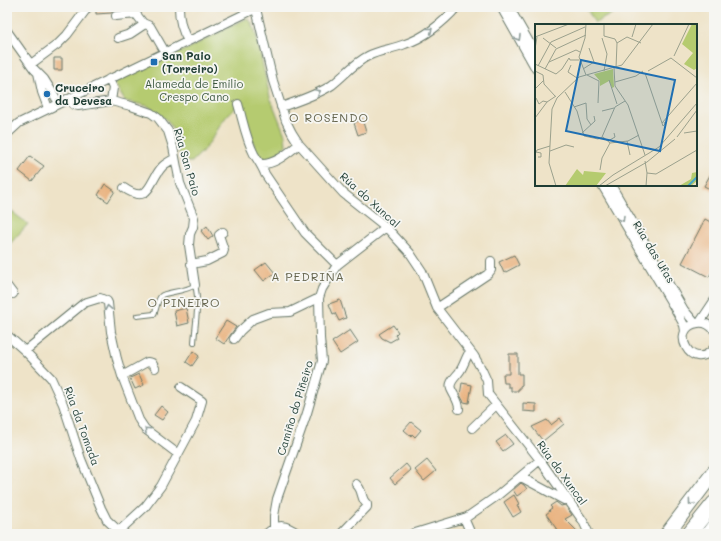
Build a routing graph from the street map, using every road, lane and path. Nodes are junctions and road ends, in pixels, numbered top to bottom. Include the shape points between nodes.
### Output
1 (88, 7) edge
2 (179, 7) edge
3 (457, 7) edge
4 (501, 7) edge
5 (509, 7) edge
6 (256, 8) edge
7 (135, 11) edge
8 (116, 16) dead end
9 (145, 24) junction
10 (7, 31) edge
11 (118, 38) dead end
12 (188, 41) junction
13 (165, 52) junction
14 (535, 52) edge
15 (31, 64) junction
16 (535, 67) edge
17 (38, 73) junction
18 (109, 79) junction
19 (67, 99) junction
20 (111, 101) junction
21 (58, 103) junction
22 (238, 104) dead end
23 (281, 106) junction
24 (48, 108) junction
25 (7, 134) edge
26 (300, 144) junction
27 (175, 158) junction
28 (261, 164) junction
29 (603, 186) edge
30 (612, 186) edge
31 (124, 188) dead end
32 (386, 227) junction
33 (222, 232) dead end
34 (491, 261) dead end
35 (191, 264) junction
36 (337, 265) junction
37 (195, 285) junction
38 (7, 286) edge
39 (13, 294) dead end
40 (319, 298) junction
41 (714, 301) edge
42 (437, 308) junction
43 (137, 316) dead end
44 (714, 321) edge
45 (698, 323) junction
46 (714, 330) edge
47 (685, 331) junction
48 (7, 335) edge
49 (234, 339) dead end
50 (194, 343) dead end
51 (714, 348) edge
52 (25, 350) junction
53 (470, 351) junction
54 (706, 355) junction
55 (714, 358) edge
56 (155, 368) dead end
57 (122, 376) junction
58 (181, 387) dead end
59 (496, 405) junction
60 (459, 409) dead end
61 (472, 428) dead end
62 (178, 454) junction
63 (540, 460) junction
64 (714, 472) edge
65 (521, 476) junction
66 (356, 484) dead end
67 (564, 500) dead end
68 (714, 503) edge
69 (464, 518) junction
70 (714, 526) edge
71 (274, 527) junction
72 (121, 532) edge
73 (266, 534) edge
74 (299, 534) edge
75 (341, 534) edge
76 (412, 534) edge
77 (471, 534) edge
78 (589, 534) edge
79 (667, 534) edge
80 (689, 534) edge
81 (708, 534) edge

1 - 15 street via 58,44
2 - 12 street via 179,17
23 -> 3 street via 307,98 331,85 376,52 415,40
4 -> 16 street
5 - 14 street
6 - 12 street
6 - 23 street, Rúa do Xuncal
7 - 8 street
7 - 9 street
9 - 11 street
9 - 13 street via 150,26
10 - 15 street
12 - 13 street
13 - 18 street
15 - 17 street
17 - 21 street
17 - 24 street
18 - 19 street
18 - 20 street via 113,88
19 - 20 street, Rúa San Paio via 78,106
19 - 21 street
20 - 27 street, Rúa San Paio via 144,110 158,118 168,131
21 - 24 street
22 - 28 street via 254,155
23 - 26 street, Rúa do Xuncal via 292,133
24 - 25 street via 19,123
26 - 28 street via 273,162
26 - 32 street, Rúa do Xuncal via 343,193
27 - 31 street via 161,168 152,185 139,195
27 - 35 street, Rúa San Paio via 180,183 194,218 189,245
28 - 36 street via 265,174 305,233
29 -> 47 street, Rúa das Ufas via 678,314
30 - 45 street, Rúa das Ufas via 684,310
32 - 36 street, Camiño do Piñeiro
32 - 42 street, Rúa do Xuncal via 410,253 422,271
33 - 35 street via 219,235 223,253 207,261
34 - 42 street via 491,270 488,274
35 - 37 street, Rúa San Paio
36 - 40 street, Camiño do Piñeiro
37 - 43 lane via 186,290 164,294 154,314
37 - 50 lane
38 - 39 street
40 - 49 street via 290,312 269,313 253,319
40 - 71 street, Camiño do Piñeiro via 322,360 307,414 277,499
41 - 45 street
42 - 53 street, Rúa do Xuncal
44 - 46 street
45 - 46 street, Rúa das Ufas via 705,323
45 - 47 street via 689,326
47 - 54 street, Rúa das Ufas via 683,343 686,348 695,355
48 - 52 street, Rúa da Tomada
51 - 54 street
57 -> 52 street via 112,341 108,304 104,299 100,298 78,306
52 - 72 street, Rúa da Tomada via 52,378 101,508 107,520
53 - 59 street, Rúa do Xuncal via 485,375 488,394
53 - 60 street via 450,386
54 - 55 street, Rúa das Ufas
56 - 57 street via 152,363 147,362
62 -> 57 street via 142,425
58 - 62 street via 202,401 196,421
59 - 61 street
59 - 63 street, Rúa do Xuncal
62 - 72 street via 161,486
63 - 65 street
63 - 78 street, Rúa do Xuncal via 583,521
64 -> 79 highway
65 - 67 street
65 - 69 street
66 - 75 street via 361,488 367,507
68 - 80 highway
69 - 76 street
69 - 77 street
70 - 81 highway
71 - 73 street
71 - 74 street via 292,529

